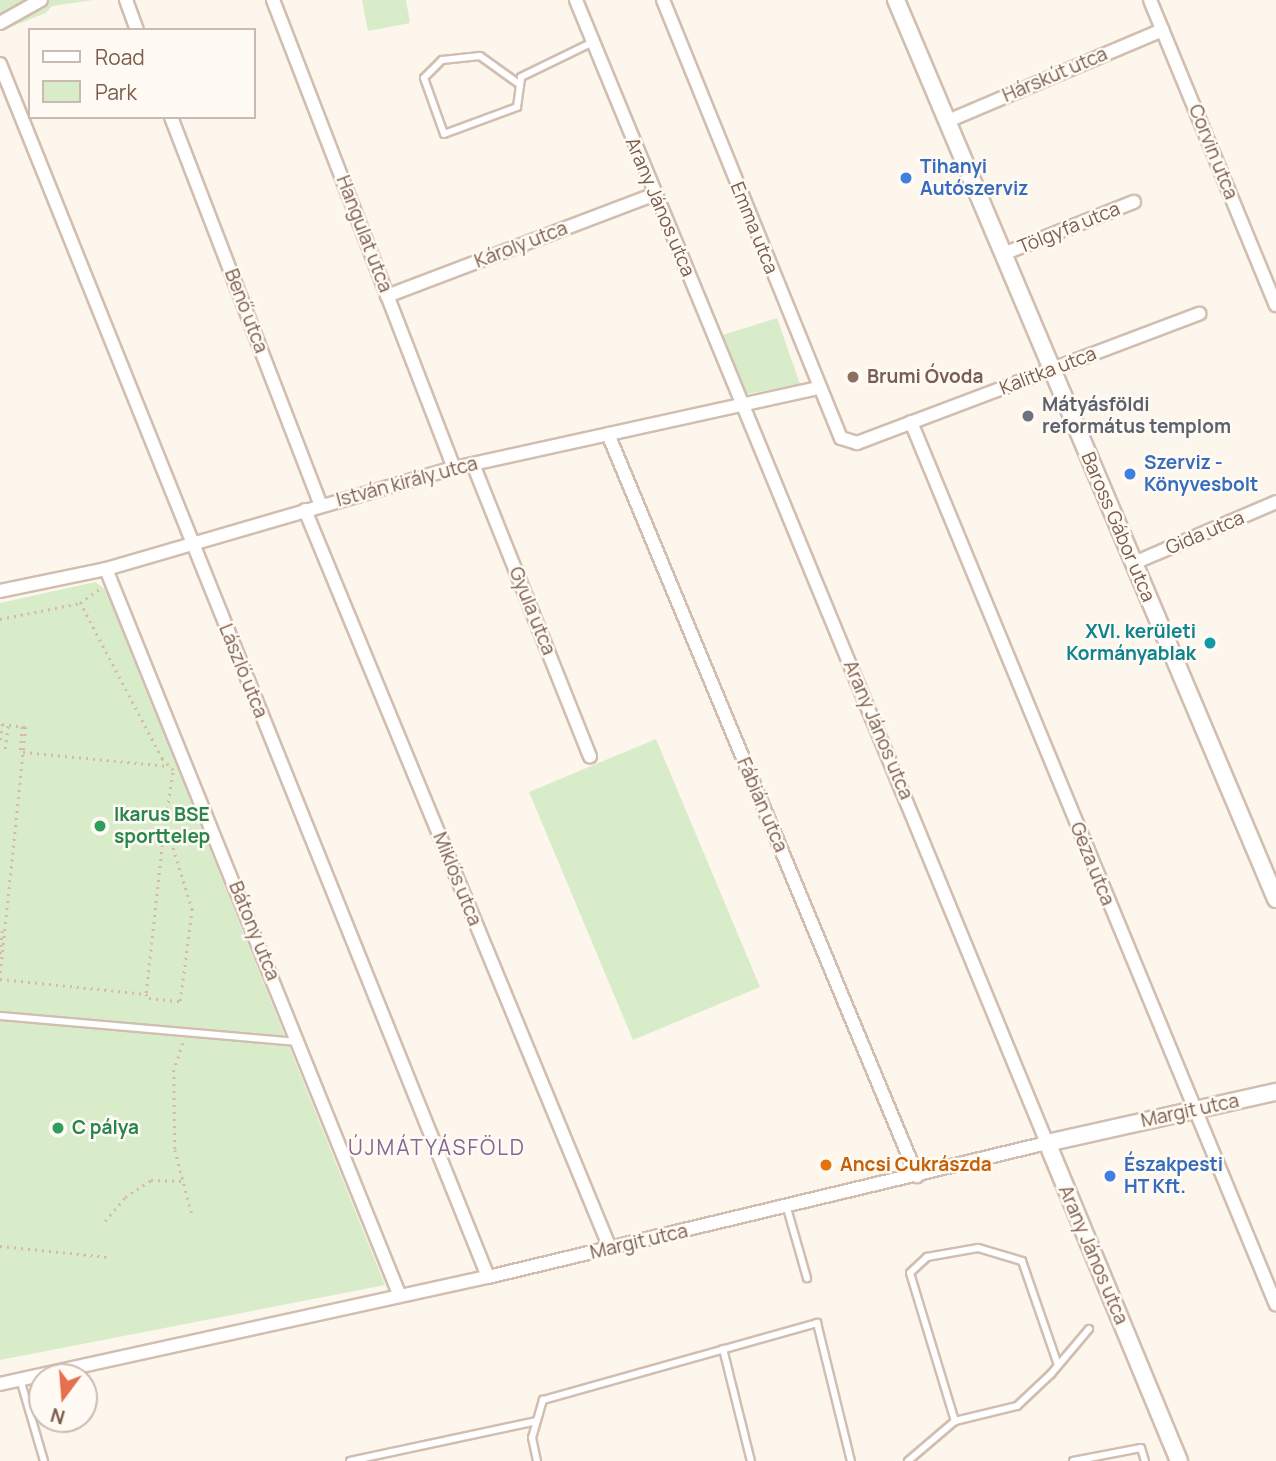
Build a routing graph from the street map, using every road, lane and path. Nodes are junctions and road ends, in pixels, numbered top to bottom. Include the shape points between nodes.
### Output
1 (41, 0) edge
2 (126, 0) edge
3 (273, 0) edge
4 (576, 0) edge
5 (663, 0) edge
6 (896, 0) edge
7 (1150, 0) edge
8 (0, 23) edge
9 (136, 28) edge
10 (1162, 30) junction
11 (593, 42) junction
12 (0, 64) edge
13 (519, 84) junction
14 (172, 119) edge
15 (948, 121) junction
16 (655, 194) junction
17 (1134, 202) dead end
18 (1003, 254) junction
19 (1272, 282) edge
20 (387, 296) junction
21 (1276, 305) edge
22 (1199, 313) dead end
23 (1053, 370) junction
24 (817, 388) junction
25 (742, 405) junction
26 (911, 422) junction
27 (608, 434) junction
28 (857, 443) joint
29 (473, 464) junction
30 (454, 468) junction
31 (1276, 502) edge
32 (321, 505) junction
33 (305, 510) junction
34 (191, 545) junction
35 (1134, 564) junction
36 (109, 575) junction
37 (0, 591) edge
38 (80, 603) junction
39 (0, 619) edge
40 (0, 722) edge
41 (6, 724) junction
42 (0, 740) edge
43 (5, 749) dead end
44 (21, 751) junction
45 (590, 757) dead end
46 (169, 766) junction
47 (165, 823) junction
48 (1276, 899) edge
49 (2, 931) dead end
50 (1, 956) edge
51 (146, 994) junction
52 (0, 1016) edge
53 (186, 1033) junction
54 (299, 1042) junction
55 (1276, 1092) edge
56 (1193, 1110) junction
57 (1047, 1143) junction
58 (917, 1176) junction
59 (183, 1181) junction
60 (787, 1208) junction
61 (193, 1218) dead end
62 (106, 1221) dead end
63 (0, 1246) edge
64 (610, 1248) junction
65 (108, 1257) dead end
66 (488, 1277) junction
67 (807, 1278) dead end
68 (399, 1294) junction
69 (1276, 1305) edge
70 (1089, 1329) dead end
71 (723, 1349) junction
72 (1058, 1365) junction
73 (19, 1378) junction
74 (0, 1384) edge
75 (537, 1421) junction
76 (955, 1422) junction
77 (44, 1461) edge
78 (350, 1461) edge
79 (537, 1461) edge
80 (751, 1461) edge
81 (851, 1461) edge
82 (908, 1461) edge
83 (1073, 1461) edge
84 (1145, 1461) edge
85 (1179, 1461) edge

1 - 8 street
2 - 9 street
3 - 20 street, Hangulat utca
4 - 11 street, Arany János utca
5 - 24 street, Emma utca
6 - 15 street, Baross Gábor utca
7 - 10 street, Corvin utca
10 - 15 street, Hárskút utca
10 - 19 street, Corvin utca
11 - 13 lane via 531,69
11 - 16 street, Arany János utca
12 - 34 street, László utca
13 - 13 lane via 517,107 444,134 424,78 442,60 480,56
14 - 32 street, Benő utca
15 - 18 street, Baross Gábor utca
16 - 20 street, Károly utca
16 - 25 street, Arany János utca
17 - 18 street, Tölgyfa utca
18 - 23 street, Baross Gábor utca
19 - 21 street, Corvin utca
20 - 30 street, Hangulat utca
22 - 23 street, Kalitka utca
23 - 26 street, Kalitka utca
23 - 35 street, Baross Gábor utca
24 - 25 street, István király utca
24 - 28 street, Emma utca via 841,438
25 - 27 street, István király utca
25 - 57 street, Arany János utca
26 - 28 street, Kalitka utca
26 - 56 street, Géza utca
27 - 29 street, István király utca
27 - 58 street, Fábián utca
29 - 30 street, István király utca
29 - 45 street, Gyula utca
30 - 32 street, István király utca
31 - 35 street, Gida utca
32 - 33 street, István király utca
33 - 34 street, István király utca
33 - 64 street, Miklós utca
34 - 36 street, István király utca
34 - 66 street, László utca
35 - 48 street, Baross Gábor utca
36 - 37 street, István király utca
36 - 38 path
36 - 54 street, Bátony utca
38 - 39 path
38 - 46 path
40 - 41 path
41 - 42 path
41 - 43 path
41 - 44 path via 26,727
44 - 46 path
44 - 50 path
46 - 47 path via 173,770
47 - 51 path
47 - 51 path via 192,910 180,1002
49 - 50 path
50 - 51 path via 0,979
52 - 53 lane
53 - 54 lane
53 - 59 path via 174,1070 175,1150
54 - 68 street, Bátony utca
55 - 56 street, Margit utca
56 - 57 street, Margit utca
56 - 69 street, Géza utca
57 - 58 street, Margit utca
57 - 85 street, Arany János utca
58 - 60 street, Margit utca
59 - 61 path
59 - 62 path via 151,1180 125,1197
60 - 64 street, Margit utca
60 - 67 lane
63 - 65 path
64 - 66 street, Margit utca
66 - 68 street, Margit utca
68 - 73 street, Margit utca
70 - 72 lane
71 - 75 lane via 543,1400
71 - 80 lane
71 - 81 lane via 817,1323
72 - 76 lane via 1017,1406
72 - 76 lane via 1022,1261 978,1248 927,1257 909,1273
73 - 74 street, Margit utca
73 - 77 lane
75 - 78 lane
75 - 79 lane via 532,1437
76 - 82 lane
83 - 84 lane via 1141,1448

